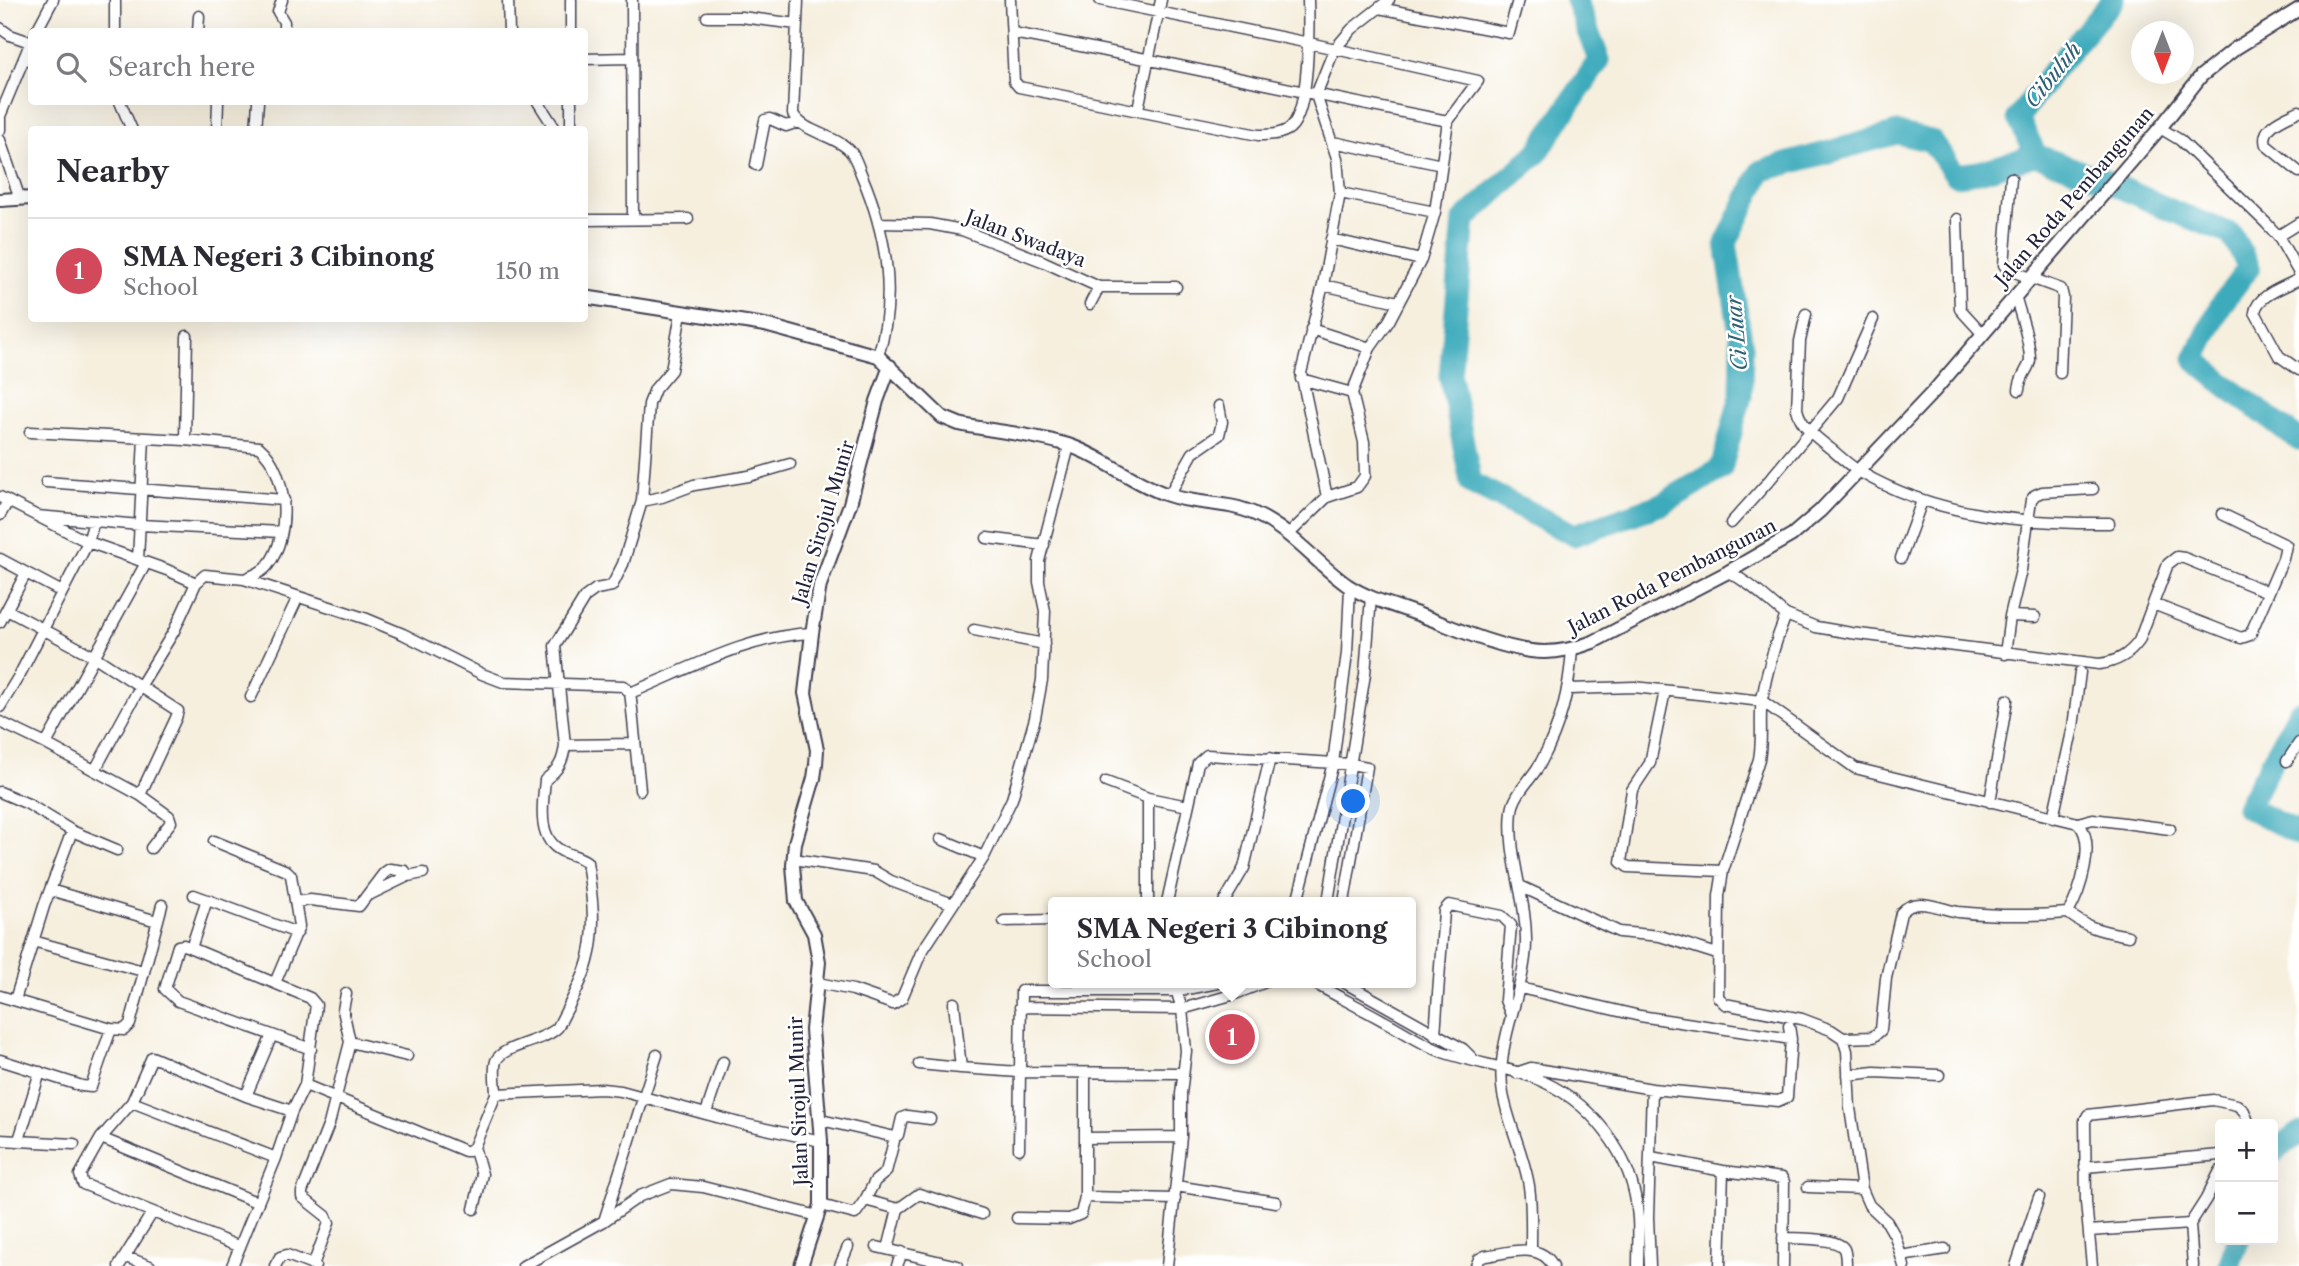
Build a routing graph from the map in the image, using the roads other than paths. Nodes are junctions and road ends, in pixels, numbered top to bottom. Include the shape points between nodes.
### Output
1 (53, 0) edge
2 (115, 0) edge
3 (282, 0) edge
4 (508, 0) edge
5 (571, 0) edge
6 (632, 0) edge
7 (798, 0) edge
8 (1010, 0) edge
9 (1100, 0) edge
10 (1161, 0) edge
11 (1308, 0) edge
12 (1390, 0) edge
13 (1518, 0) edge
14 (1379, 8) junction
15 (2299, 9) edge
16 (1158, 12) junction
17 (199, 16) dead end
18 (707, 17) dead end
19 (797, 24) junction
20 (0, 28) edge
21 (38, 28) edge
22 (115, 28) edge
23 (198, 28) edge
24 (284, 28) edge
25 (509, 28) edge
26 (571, 28) edge
27 (1013, 33) junction
28 (28, 39) edge
29 (1309, 43) junction
30 (28, 48) edge
31 (1335, 50) junction
32 (631, 58) junction
33 (588, 59) edge
34 (1148, 59) junction
35 (1303, 93) junction
36 (1316, 95) junction
37 (121, 105) edge
38 (218, 105) edge
39 (258, 105) edge
40 (540, 105) edge
41 (571, 105) edge
42 (1138, 109) junction
43 (2299, 111) edge
44 (1448, 121) junction
45 (798, 122) junction
46 (130, 126) edge
47 (217, 126) edge
48 (257, 126) edge
49 (553, 126) edge
50 (571, 126) edge
51 (2160, 128) junction
52 (0, 130) edge
53 (0, 140) edge
54 (1333, 142) junction
55 (756, 165) dead end
56 (1442, 165) junction
57 (2299, 172) edge
58 (2011, 178) dead end
59 (1340, 193) junction
60 (26, 198) edge
61 (0, 200) edge
62 (1435, 212) junction
63 (633, 218) junction
64 (688, 219) dead end
65 (1957, 219) dead end
66 (588, 220) edge
67 (878, 223) junction
68 (2299, 223) edge
69 (2278, 236) junction
70 (1331, 239) junction
71 (1421, 260) junction
72 (2299, 274) edge
73 (2030, 278) junction
74 (2299, 279) edge
75 (1323, 285) junction
76 (1099, 287) junction
77 (1176, 287) dead end
78 (2015, 295) junction
79 (588, 298) edge
80 (1398, 302) junction
81 (1090, 304) dead end
82 (681, 313) junction
83 (1806, 313) dead end
84 (1873, 319) dead end
85 (1311, 329) junction
86 (1982, 333) junction
87 (187, 335) dead end
88 (1370, 348) junction
89 (878, 356) junction
90 (890, 366) junction
91 (2299, 370) edge
92 (2060, 373) dead end
93 (1301, 379) junction
94 (2019, 390) dead end
95 (1352, 393) junction
96 (1219, 406) dead end
97 (30, 432) dead end
98 (1811, 432) junction
99 (144, 438) junction
100 (185, 440) junction
101 (1069, 446) junction
102 (790, 464) dead end
103 (1859, 472) junction
104 (46, 482) dead end
105 (142, 488) junction
106 (2093, 489) dead end
107 (1169, 495) junction
108 (1327, 497) junction
109 (4, 499) edge
110 (284, 500) junction
111 (642, 501) junction
112 (1922, 501) junction
113 (0, 514) edge
114 (2222, 514) dead end
115 (37, 516) junction
116 (2028, 519) junction
117 (94, 521) junction
118 (1731, 523) dead end
119 (2109, 523) dead end
120 (140, 525) junction
121 (281, 532) junction
122 (1288, 535) junction
123 (986, 538) dead end
124 (88, 542) junction
125 (1044, 545) junction
126 (1900, 558) dead end
127 (0, 559) edge
128 (142, 561) junction
129 (1728, 572) junction
130 (26, 573) junction
131 (244, 579) junction
132 (195, 583) junction
133 (1350, 587) junction
134 (62, 592) junction
135 (2268, 592) junction
136 (298, 597) junction
137 (1371, 597) junction
138 (2153, 604) junction
139 (7, 610) junction
140 (1786, 615) junction
141 (2010, 616) junction
142 (2035, 617) dead end
143 (0, 621) edge
144 (43, 630) junction
145 (974, 630) dead end
146 (811, 633) junction
147 (1044, 644) junction
148 (1572, 650) junction
149 (2004, 654) junction
150 (95, 657) junction
151 (2080, 671) dead end
152 (557, 684) junction
153 (141, 685) junction
154 (1569, 689) junction
155 (1665, 691) junction
156 (630, 693) junction
157 (251, 697) dead end
158 (1762, 701) junction
159 (2007, 701) dead end
160 (0, 707) edge
161 (0, 722) edge
162 (2299, 743) edge
163 (46, 744) junction
164 (635, 744) junction
165 (565, 745) junction
166 (1270, 758) junction
167 (2287, 761) dead end
168 (1333, 763) junction
169 (1351, 764) junction
170 (95, 770) junction
171 (1106, 782) dead end
172 (640, 790) dead end
173 (0, 792) edge
174 (140, 795) junction
175 (1147, 798) junction
176 (1990, 802) junction
177 (1188, 806) junction
178 (2053, 818) junction
179 (2078, 823) junction
180 (2170, 830) dead end
181 (72, 831) junction
182 (941, 839) dead end
183 (214, 841) dead end
184 (151, 848) dead end
185 (117, 849) dead end
186 (984, 857) junction
187 (793, 859) junction
188 (1723, 871) junction
189 (423, 873) dead end
190 (1520, 886) junction
191 (50, 890) junction
192 (194, 895) dead end
193 (1148, 897) edge
194 (1168, 897) edge
195 (1227, 897) edge
196 (1298, 897) edge
197 (1329, 897) edge
198 (1345, 897) edge
199 (207, 900) junction
200 (303, 901) junction
201 (953, 904) junction
202 (162, 905) dead end
203 (2068, 913) junction
204 (158, 920) junction
205 (1048, 920) edge
206 (1004, 921) dead end
207 (297, 933) junction
208 (2127, 936) dead end
209 (33, 941) junction
210 (191, 948) junction
211 (1717, 954) junction
212 (143, 971) junction
213 (275, 983) junction
214 (818, 984) junction
215 (1151, 988) edge
216 (1175, 988) edge
217 (1233, 988) edge
218 (1250, 988) edge
219 (1323, 988) edge
220 (1348, 988) edge
221 (1353, 988) edge
222 (1520, 988) junction
223 (346, 994) dead end
224 (1235, 994) junction
225 (0, 996) edge
226 (15, 1000) junction
227 (1346, 1001) junction
228 (954, 1003) dead end
229 (1020, 1007) junction
230 (1182, 1009) junction
231 (1511, 1015) junction
232 (1789, 1026) dead end
233 (111, 1029) junction
234 (272, 1035) junction
235 (1435, 1035) junction
236 (1843, 1038) junction
237 (1791, 1040) junction
238 (351, 1042) junction
239 (311, 1049) junction
240 (657, 1055) dead end
241 (407, 1056) dead end
242 (1473, 1059) junction
243 (0, 1060) edge
244 (723, 1062) dead end
245 (919, 1064) dead end
246 (961, 1068) junction
247 (1502, 1069) junction
248 (40, 1072) junction
249 (1020, 1072) junction
250 (1086, 1073) junction
251 (1182, 1073) junction
252 (1516, 1073) junction
253 (1848, 1075) junction
254 (1939, 1075) dead end
255 (305, 1085) junction
256 (1652, 1089) junction
257 (496, 1094) junction
258 (247, 1096) junction
259 (333, 1097) junction
260 (644, 1097) junction
261 (132, 1102) junction
262 (292, 1111) junction
263 (706, 1113) junction
264 (930, 1119) dead end
265 (2247, 1119) edge
266 (821, 1120) junction
267 (895, 1137) junction
268 (1181, 1137) junction
269 (101, 1138) junction
270 (1085, 1138) junction
271 (0, 1140) edge
272 (19, 1140) junction
273 (821, 1141) junction
274 (74, 1144) dead end
275 (474, 1147) junction
276 (1019, 1149) dead end
277 (2215, 1155) edge
278 (1651, 1157) junction
279 (276, 1158) junction
280 (2085, 1167) junction
281 (1723, 1171) junction
282 (2215, 1181) edge
283 (1176, 1186) junction
284 (1808, 1187) dead end
285 (1863, 1189) junction
286 (1085, 1197) junction
287 (2039, 1197) dead end
288 (1175, 1199) junction
289 (865, 1200) junction
290 (256, 1202) junction
291 (1276, 1202) dead end
292 (474, 1209) dead end
293 (898, 1209) junction
294 (819, 1211) junction
295 (152, 1213) junction
296 (982, 1214) dead end
297 (1643, 1217) junction
298 (1017, 1218) dead end
299 (604, 1221) junction
300 (2190, 1224) junction
301 (2089, 1231) junction
302 (1783, 1238) junction
303 (240, 1247) junction
304 (848, 1247) dead end
305 (1945, 1249) dead end
306 (1531, 1250) junction
307 (902, 1252) junction
308 (126, 1257) junction
309 (1903, 1261) edge
310 (119, 1266) edge
311 (150, 1266) edge
312 (232, 1266) edge
313 (275, 1266) edge
314 (314, 1266) edge
315 (523, 1266) edge
316 (801, 1266) edge
317 (840, 1266) edge
318 (897, 1266) edge
319 (958, 1266) edge
320 (1167, 1266) edge
321 (1476, 1266) edge
322 (1553, 1266) edge
323 (1638, 1266) edge
324 (1650, 1266) edge
325 (1720, 1266) edge
326 (1783, 1266) edge
327 (1846, 1266) edge
328 (2016, 1266) edge
329 (2092, 1266) edge
330 (2193, 1266) edge

1 - 21 street
2 - 22 street
3 - 24 street via 278,12
4 - 25 street
5 - 26 street
6 - 32 street
7 - 19 street
8 - 27 street
9 - 16 street
10 - 16 street
11 - 29 street
12 - 14 street
13 - 14 street via 1509,33
14 - 31 street
15 - 51 street, Jalan Roda Pembangunan via 2215,64
16 - 29 street
16 - 34 street
17 - 23 street
18 - 19 street
19 - 45 street via 792,110
20 - 28 street
27 - 34 street
27 - 42 street via 1014,81 1019,87
29 - 31 street
29 - 35 street
30 - 52 street via 1,116
31 - 36 street
31 - 44 street via 1478,81
32 - 33 street
32 - 63 street
34 - 35 street
34 - 42 street
35 - 36 street
35 - 42 street via 1298,118 1290,128 1270,135
36 - 44 street
36 - 54 street
37 - 46 street
38 - 47 street
39 - 48 street
40 - 49 street
41 - 50 street
43 - 57 street via 2272,126 2264,141
44 - 56 street
45 - 55 street via 786,126 765,120
45 - 67 street via 849,149
51 - 69 street via 2180,140
51 - 73 street, Jalan Roda Pembangunan
53 - 60 street
54 - 56 street
54 - 59 street
56 - 62 street
58 - 73 street via 2004,265
59 - 62 street
59 - 70 street
60 - 61 street
62 - 71 street
63 - 64 street
63 - 66 street
65 - 86 street via 1960,309
67 - 76 street, Jalan Swadaya via 962,230
67 - 89 street via 888,286 886,328
68 - 69 street
69 - 72 street
70 - 71 street
70 - 75 street
71 - 80 street
73 - 78 street, Jalan Roda Pembangunan
73 - 92 street via 2062,292
74 - 91 street via 2255,308 2279,356
75 - 80 street
75 - 85 street
76 - 77 street
76 - 81 street, Jalan Swadaya
78 - 86 street, Jalan Roda Pembangunan
78 - 94 street via 2030,361
79 - 82 street, Jalan Roda Pembangunan
80 - 88 street
82 - 89 street, Jalan Roda Pembangunan via 765,325
82 - 111 street via 671,370 655,388 649,404
83 - 98 street via 1797,409
84 - 98 street via 1843,390
85 - 88 street
85 - 93 street
86 - 103 street, Jalan Roda Pembangunan
87 - 100 street
88 - 95 street
89 - 90 street, Jalan Roda Pembangunan
90 - 101 street, Jalan Roda Pembangunan via 942,417
90 - 146 street, Jalan Sirojul Munir via 850,504 820,585
93 - 95 street
93 - 108 street
95 - 108 street via 1364,442 1365,475 1357,487
96 - 107 street via 1219,435 1193,453
97 - 99 street
98 - 103 street
98 - 118 street
99 - 100 street
99 - 105 street
100 - 110 street via 259,447 272,462
101 - 107 street, Jalan Roda Pembangunan
101 - 125 street
102 - 111 street
103 - 112 street
103 - 129 street, Jalan Roda Pembangunan via 1792,535
104 - 105 street
105 - 110 street
105 - 120 street
106 - 116 street via 2035,495
107 - 122 street, Jalan Roda Pembangunan via 1246,510
108 - 122 street
109 - 113 street
109 - 115 street
110 - 121 street
111 - 152 street via 616,581 585,597 557,641
112 - 116 street via 1969,513
112 - 126 street
114 - 135 street via 2286,545
115 - 117 street
115 - 124 street
116 - 119 street
116 - 141 street
117 - 120 street
117 - 124 street
120 - 121 street
120 - 128 street
121 - 131 street via 267,567
122 - 133 street, Jalan Roda Pembangunan
123 - 125 street
124 - 128 street
124 - 134 street
125 - 147 street via 1039,582 1045,611
127 - 130 street
128 - 132 street
128 - 150 street
129 - 140 street via 1746,580
129 - 148 street, Jalan Roda Pembangunan
130 - 134 street
130 - 139 street
131 - 132 street via 212,574
131 - 136 street
132 - 153 street via 174,631
133 - 137 street, Jalan Roda Pembangunan
133 - 168 street
134 - 144 street
135 - 138 street via 2250,635 2244,638
135 - 138 street via 2177,557 2168,564
136 - 152 street via 403,634 492,679
136 - 157 street
137 - 148 street, Jalan Roda Pembangunan via 1528,651
137 - 169 street
138 - 149 street via 2132,650 2110,663
139 - 143 street
139 - 144 street
140 - 149 street via 1816,627
140 - 158 street
141 - 142 street
141 - 149 street
144 - 150 street
144 - 160 street
145 - 147 street
146 - 156 street via 752,642
146 - 187 street, Jalan Sirojul Munir via 806,692 816,764
147 - 186 street via 1042,680 1012,799
148 - 154 street
150 - 153 street
150 - 163 street
151 - 178 street
152 - 156 street via 624,687
152 - 165 street
153 - 170 street
153 - 174 street via 178,714
154 - 155 street
154 - 190 street via 1542,761 1513,804 1511,842
155 - 158 street
155 - 188 street via 1650,763 1632,790 1621,862 1628,867
156 - 164 street
158 - 176 street via 1855,768
158 - 188 street via 1759,758
159 - 176 street
161 - 163 street
162 - 167 street
163 - 170 street
164 - 165 street
164 - 172 street
165 - 257 street via 563,760 545,780 544,832 551,844 587,862 592,943 582,979 558,1027 498,1058
166 - 168 street
166 - 177 street via 1203,757
166 - 195 street via 1244,868
168 - 169 street
168 - 196 street
169 - 197 street
169 - 198 street via 1365,766 1368,772
170 - 174 street
171 - 175 street
173 - 181 street
174 - 184 street via 171,822
175 - 177 street
175 - 193 street
176 - 178 street
177 - 194 street
178 - 179 street
179 - 180 street via 2092,819
179 - 203 street via 2086,844 2082,883
181 - 185 street
181 - 191 street
182 - 186 street
183 - 200 street via 289,872
186 - 201 street
187 - 201 street via 874,871
187 - 214 street, Jalan Sirojul Munir via 796,901 817,946
188 - 211 street
189 - 200 street via 370,894 355,907
190 - 211 street via 1619,932 1660,936
190 - 222 street via 1526,943
191 - 204 street
191 - 209 street
192 - 199 street
199 - 207 street
199 - 210 street
200 - 207 street
201 - 214 street via 920,953 898,1002
202 - 204 street
203 - 208 street via 2090,928
203 - 236 street via 1994,915 1922,904 1905,908 1886,978 1881,1030 1873,1037
204 - 212 street
205 - 206 street
207 - 213 street
209 - 212 street
209 - 226 street
210 - 213 street
210 - 234 street via 177,949 165,989 168,995
211 - 236 street via 1721,1001 1802,1019
212 - 233 street via 130,1024 124,1030
213 - 239 street via 314,1000
214 - 266 street, Jalan Sirojul Munir via 812,1030
215 - 229 street via 1026,989 1020,993
216 - 230 street
217 - 224 street
218 - 224 street
219 - 227 street
220 - 227 street
221 - 235 street
222 - 231 street
222 - 237 street via 1640,1016
223 - 238 street via 343,1010
224 - 230 street
225 - 226 street
226 - 233 street
227 - 242 street via 1428,1046
228 - 246 street
229 - 230 street
229 - 249 street
230 - 251 street via 1186,1051
231 - 235 street via 1505,1000 1511,925 1502,916 1449,905 1444,911
231 - 247 street
232 - 237 street
233 - 248 street via 91,1087
234 - 239 street
234 - 258 street
235 - 242 street
236 - 253 street
237 - 256 street via 1785,1100
238 - 241 street
238 - 259 street
239 - 255 street
240 - 260 street
242 - 247 street
243 - 248 street
244 - 263 street
245 - 246 street
246 - 249 street
247 - 252 street
247 - 306 street via 1503,1094 1529,1186
248 - 272 street
249 - 250 street
249 - 276 street
250 - 251 street
250 - 270 street
251 - 268 street
252 - 256 street via 1531,1068
252 - 297 street via 1554,1086 1594,1117 1620,1154
253 - 254 street
253 - 285 street
255 - 259 street
255 - 262 street
256 - 278 street
257 - 260 street via 602,1089
257 - 275 street
258 - 261 street via 152,1057
258 - 262 street
259 - 275 street via 465,1151
259 - 314 street via 302,1192 329,1223
260 - 263 street
260 - 299 street
261 - 269 street
261 - 279 street
262 - 279 street
263 - 273 street
264 - 267 street via 902,1118
265 - 280 street via 2237,1105 2213,1100 2091,1114 2085,1121
266 - 267 street
266 - 273 street, Jalan Sirojul Munir
267 - 289 street via 886,1172
268 - 270 street
268 - 283 street
269 - 290 street
269 - 295 street via 80,1175 81,1182
270 - 286 street
271 - 272 street
272 - 274 street
273 - 294 street, Jalan Sirojul Munir
275 - 292 street via 482,1174
277 - 280 street
278 - 281 street
278 - 297 street
279 - 290 street
280 - 301 street
281 - 302 street via 1782,1178
281 - 325 street
282 - 300 street
283 - 288 street
283 - 291 street
284 - 285 street
285 - 309 street via 1869,1205 1895,1236
286 - 288 street
286 - 298 street via 1076,1218
287 - 328 street
288 - 320 street
289 - 293 street
289 - 294 street via 855,1214
290 - 303 street
293 - 296 street via 919,1194
293 - 307 street via 882,1248
294 - 299 street via 671,1184 640,1196
294 - 316 street, Jalan Sirojul Munir
295 - 303 street
295 - 308 street
297 - 323 street
297 - 324 street
299 - 315 street
300 - 301 street
300 - 330 street
301 - 329 street
302 - 326 street
302 - 327 street via 1834,1241 1843,1247
303 - 312 street
304 - 317 street
305 - 309 street
306 - 321 street via 1485,1256
306 - 322 street via 1548,1257
307 - 318 street
307 - 319 street
308 - 310 street
308 - 311 street
313 - 314 street via 287,1255

